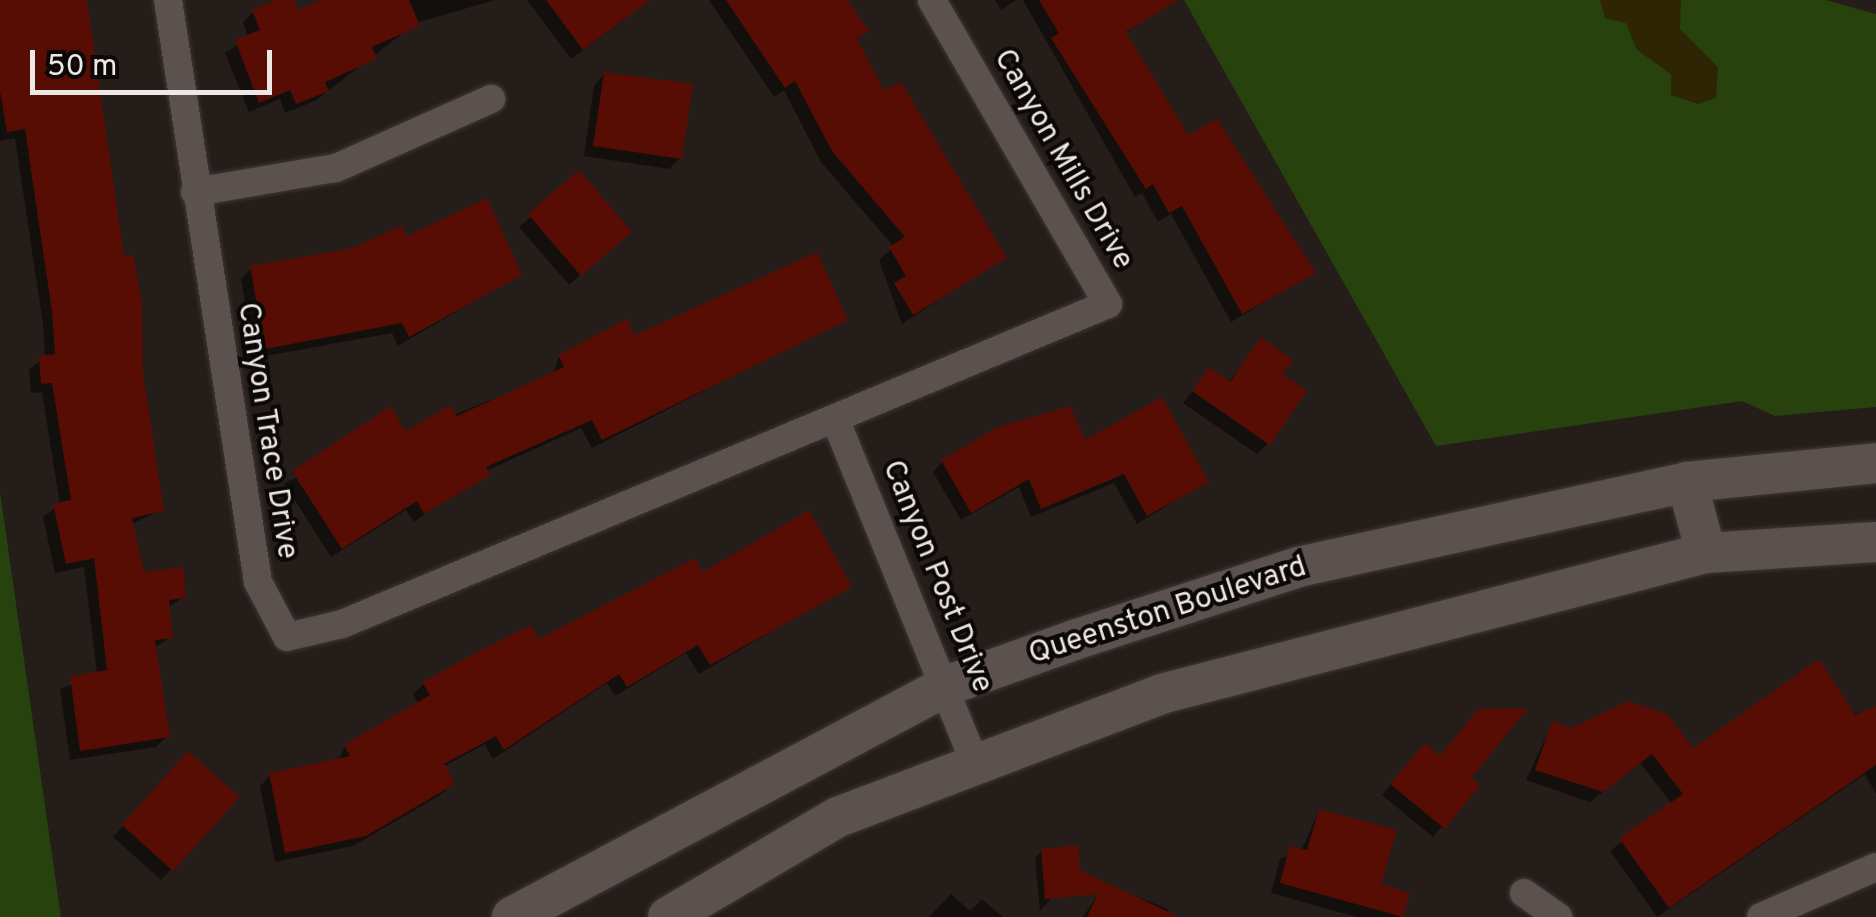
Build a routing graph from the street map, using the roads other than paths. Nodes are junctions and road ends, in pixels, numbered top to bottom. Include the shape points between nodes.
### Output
1 (168, 0) edge
2 (932, 0) edge
3 (491, 99) dead end
4 (196, 192) junction
5 (836, 421) junction
6 (1876, 462) edge
7 (1687, 482) junction
8 (1876, 542) edge
9 (1706, 553) junction
10 (946, 686) junction
11 (973, 759) junction
12 (1876, 867) edge
13 (1524, 893) dead end
14 (512, 917) edge
15 (668, 917) edge
16 (1558, 917) edge
17 (1761, 917) edge

1 - 4 street, Canyon Trace Drive
2 - 5 street, Canyon Mills Drive via 1108,304
3 - 4 street via 336,168
4 - 5 street, Canyon Trace Drive via 258,582 287,637 342,624
5 - 10 street, Canyon Post Drive
6 - 7 main road, Queenston Boulevard
7 - 9 main road
7 - 10 main road, Queenston Boulevard via 1298,568
8 - 9 main road
9 - 11 main road via 1161,694
10 - 11 street, Canyon Post Drive
10 - 14 main road, Queenston Boulevard
11 - 15 main road via 838,817
12 - 17 street
13 - 16 street

